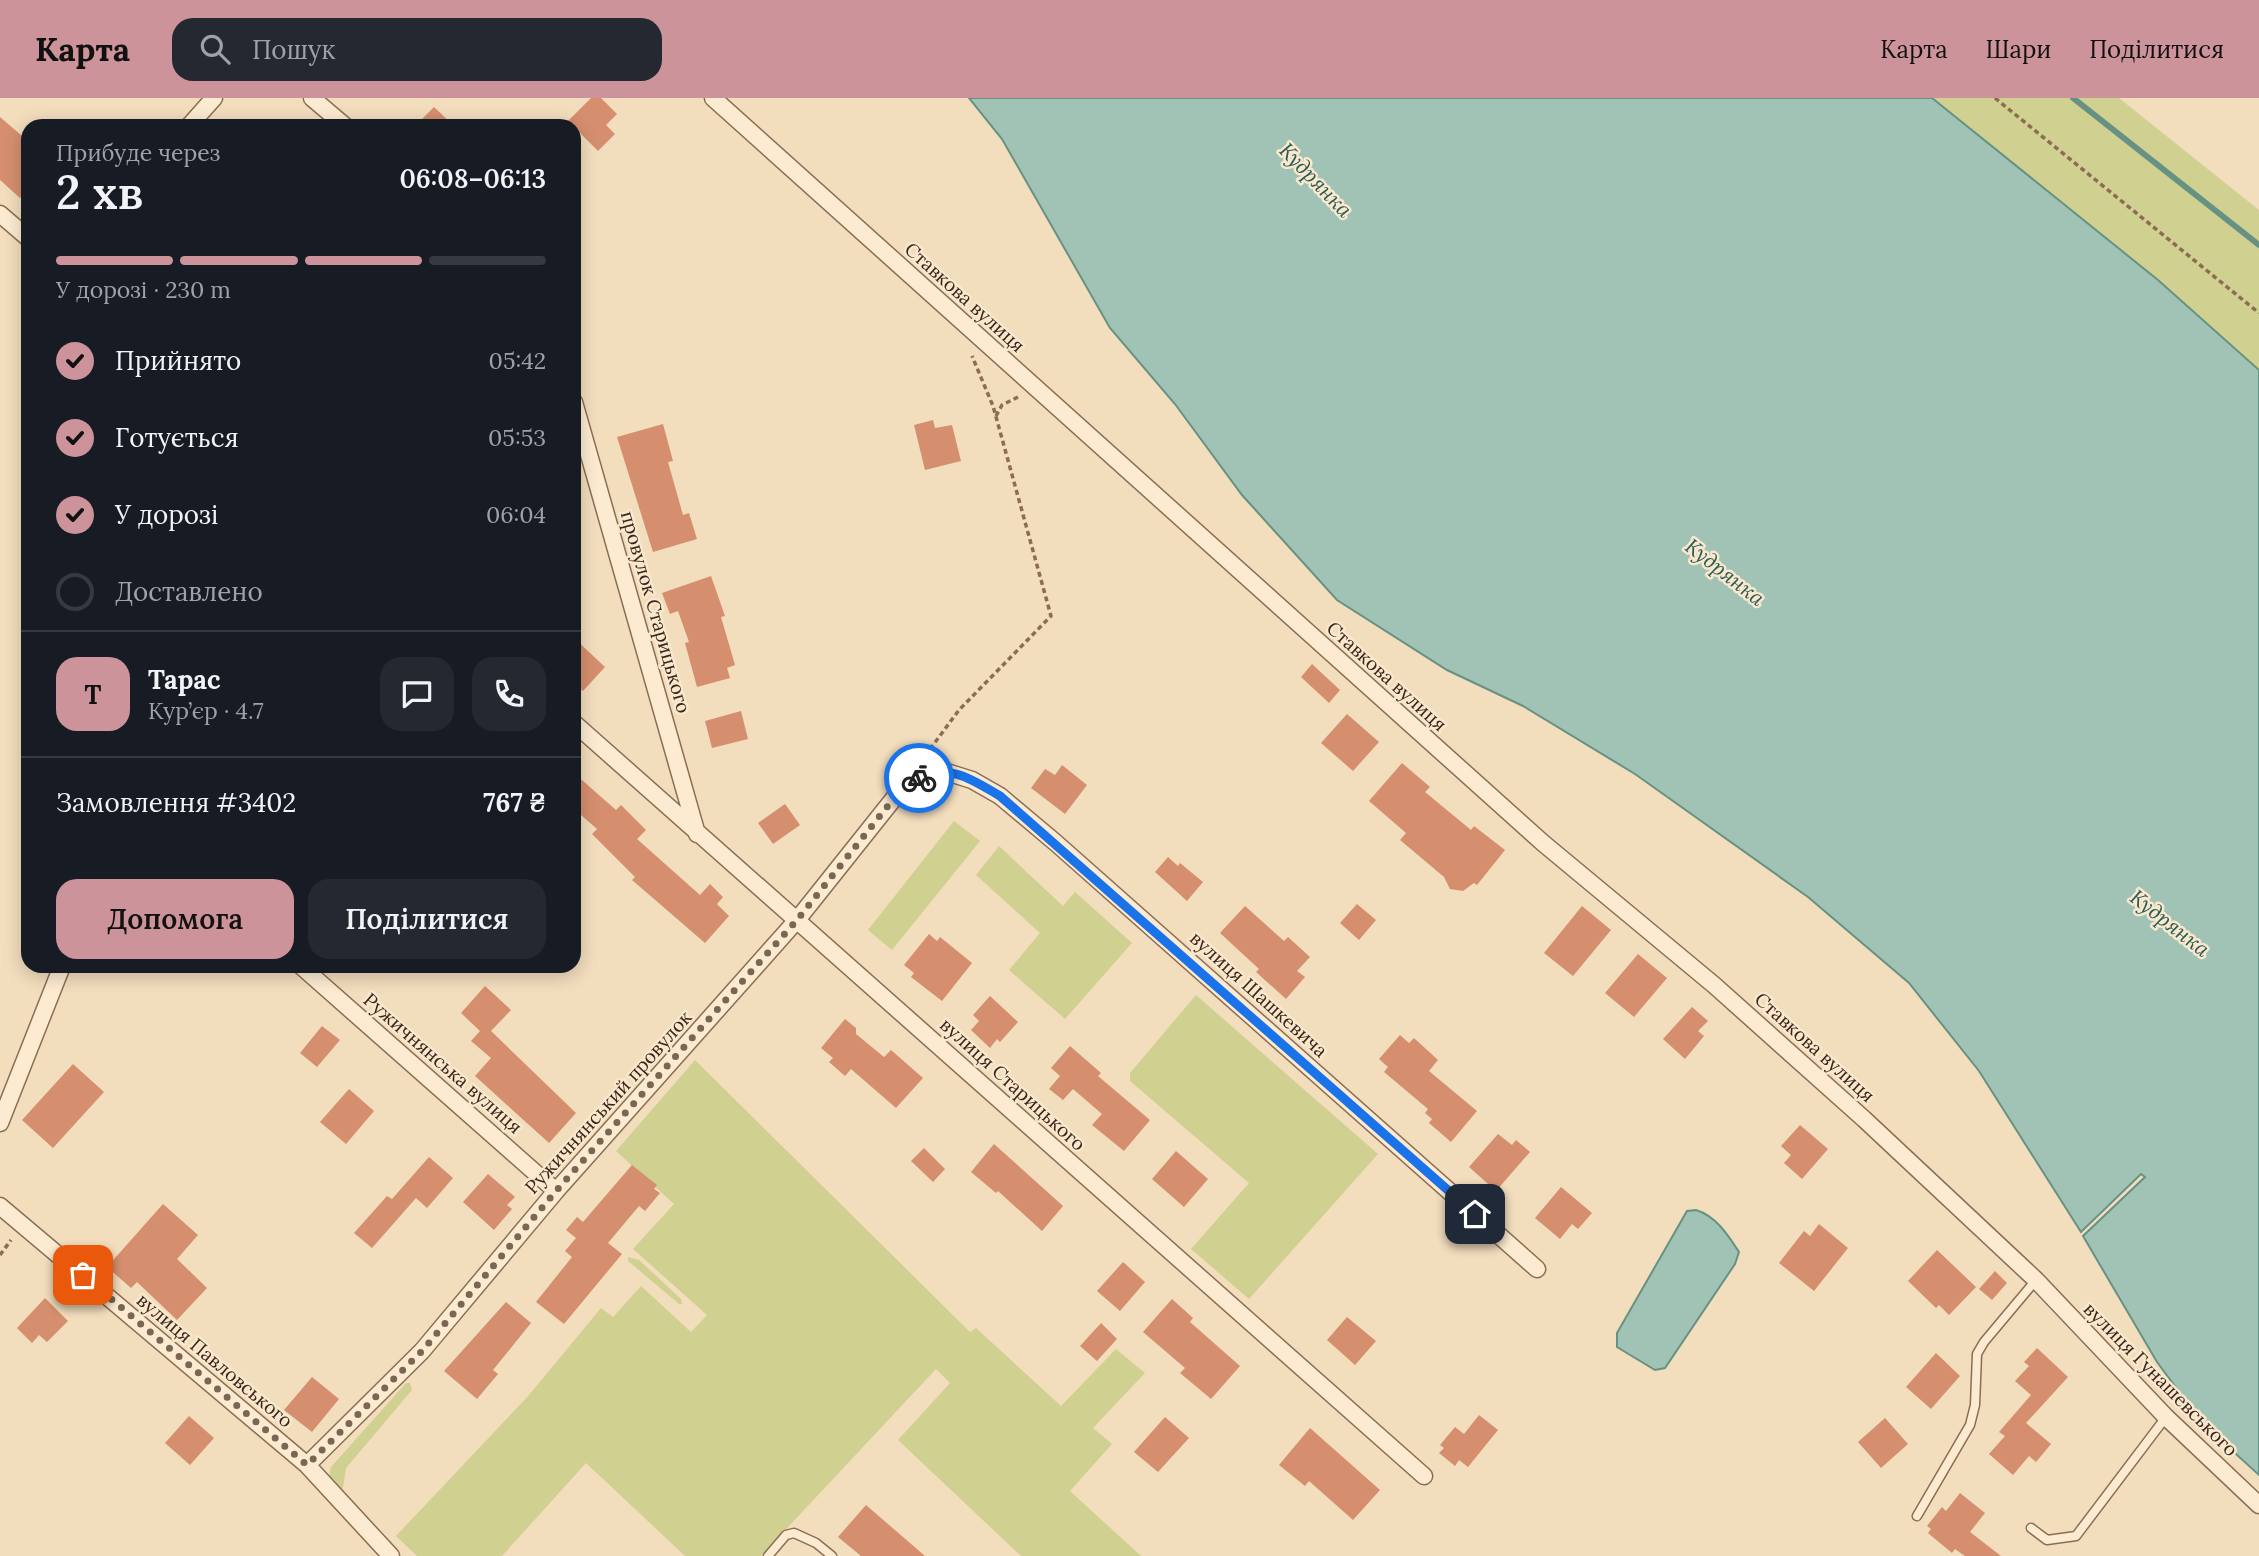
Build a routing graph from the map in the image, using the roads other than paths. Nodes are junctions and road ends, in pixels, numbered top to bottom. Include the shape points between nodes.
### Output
1 (215, 98) edge
2 (312, 98) edge
3 (713, 98) edge
4 (196, 119) edge
5 (337, 119) edge
6 (0, 214) edge
7 (21, 231) edge
8 (581, 427) edge
9 (581, 729) edge
10 (940, 770) joint
11 (681, 779) junction
12 (657, 800) junction
13 (697, 834) junction
14 (797, 920) junction
15 (59, 973) edge
16 (309, 973) edge
17 (0, 1124) edge
18 (556, 1191) junction
19 (0, 1206) edge
20 (1537, 1269) dead end
21 (2036, 1280) junction
22 (2166, 1417) junction
23 (307, 1465) junction
24 (1424, 1476) dead end
25 (2259, 1505) edge
26 (1917, 1516) dead end
27 (2031, 1528) dead end
28 (391, 1556) edge
29 (768, 1556) edge
30 (832, 1556) edge

1 - 4 street
2 - 5 street
3 - 21 street, Ставкова вулиця via 1543,844 1714,985 1864,1119
6 - 7 street
8 - 11 street, провулок Старицького
9 - 12 street, вулиця Старицького
10 - 14 street, Ружичнянський провулок via 919,777 895,797
10 - 20 street, вулиця Шашкевича via 972,780 1000,796
11 - 12 street via 675,792
11 - 13 street, провулок Старицького
12 - 13 street, вулиця Старицького
13 - 14 street, вулиця Старицького
14 - 18 street, Ружичнянський провулок
14 - 24 street, вулиця Старицького
15 - 17 street
16 - 18 street, Ружичнянська вулиця
18 - 23 street, Ружичнянський провулок via 422,1351
19 - 23 street, вулиця Павловського
21 - 22 street, вулиця Гунашевського
21 - 26 lane via 1983,1342 1977,1354 1970,1425
22 - 25 street, вулиця Гунашевського
22 - 27 lane via 2076,1536 2047,1540
23 - 28 street, вулиця Павловського
29 - 30 lane via 786,1535 794,1533

